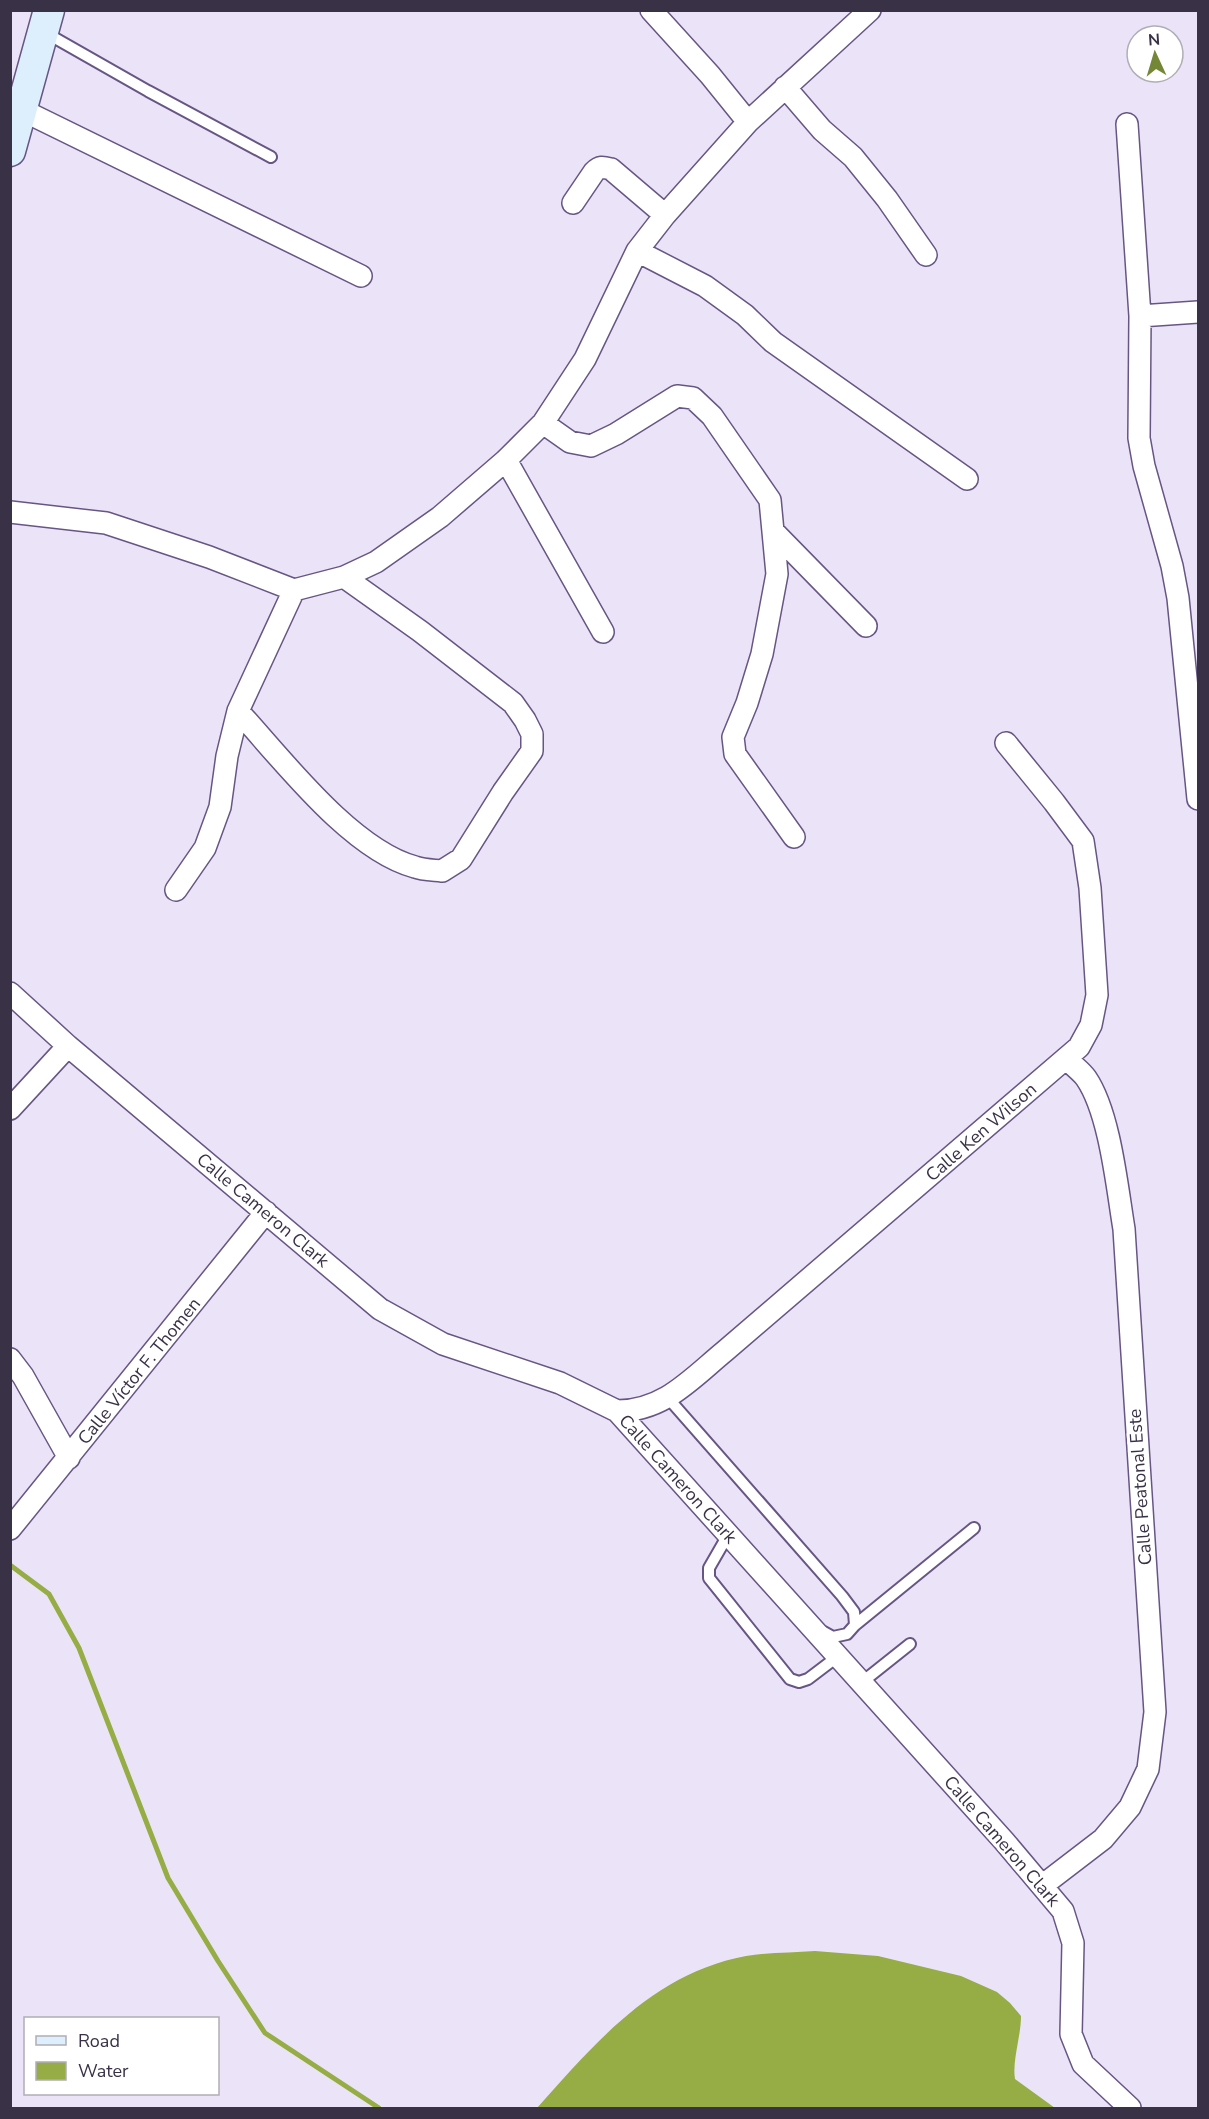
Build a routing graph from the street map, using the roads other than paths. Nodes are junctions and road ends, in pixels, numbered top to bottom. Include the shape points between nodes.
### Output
1 (651, 10) edge
2 (861, 13) edge
3 (46, 21) edge
4 (785, 87) junction
5 (22, 110) junction
6 (748, 122) junction
7 (1127, 124) dead end
8 (10, 151) edge
9 (271, 157) dead end
10 (573, 203) dead end
11 (665, 215) junction
12 (637, 251) junction
13 (926, 255) dead end
14 (361, 276) dead end
15 (1198, 312) edge
16 (1140, 316) junction
17 (543, 423) junction
18 (506, 460) junction
19 (967, 479) dead end
20 (10, 512) edge
21 (773, 531) junction
22 (344, 577) junction
23 (294, 590) junction
24 (866, 626) dead end
25 (603, 632) dead end
26 (238, 711) junction
27 (1006, 743) dead end
28 (1198, 799) edge
29 (795, 837) dead end
30 (176, 890) dead end
31 (10, 993) edge
32 (68, 1046) junction
33 (1066, 1058) junction
34 (10, 1109) edge
35 (266, 1212) junction
36 (10, 1359) edge
37 (668, 1398) junction
38 (617, 1411) junction
39 (69, 1458) junction
40 (12, 1527) edge
41 (974, 1528) dead end
42 (728, 1535) junction
43 (803, 1619) junction
44 (855, 1625) junction
45 (910, 1644) dead end
46 (837, 1657) junction
47 (861, 1683) junction
48 (1043, 1885) junction
49 (1130, 2109) edge

1 - 6 street
2 - 4 street
3 - 5 main road
3 - 9 lane via 148,91
4 - 6 street
4 - 13 street via 822,130 854,157
5 - 8 main road
5 - 14 street
6 - 11 street
7 - 16 street
10 - 11 street via 594,172 603,167
11 - 12 street
12 - 17 street via 585,360
12 - 19 street via 705,286 745,315 773,342
15 - 16 street
16 - 28 street via 1139,438 1178,598
17 - 18 street
17 - 21 street via 570,442 591,446 677,396 693,398 712,416 770,500
18 - 22 street via 440,517 376,562
18 - 25 street
20 - 23 street via 106,523
21 - 24 street
21 - 29 street via 777,574 762,654 733,737 735,754
22 - 23 street
22 - 26 street via 513,703 531,734 532,751 461,859 442,871 414,867 378,850 336,818
23 - 26 street
26 - 30 street via 220,807 205,848
27 - 33 street, Calle Ken Wilson via 1083,841 1097,995 1091,1025 1079,1047
31 - 32 street, Calle Cameron Clark
32 - 34 street
32 - 35 street, Calle Cameron Clark
33 - 37 street, Calle Ken Wilson
33 - 48 street, Calle Peatonal Este via 1086,1078 1100,1109 1124,1229 1155,1712 1149,1769 1130,1807 1103,1839
35 - 38 street, Calle Cameron Clark via 380,1309 443,1344 560,1383
35 - 39 street, Calle Víctor F. Thomen
36 - 39 street
37 - 38 street, Calle Ken Wilson via 630,1411
37 - 44 lane via 842,1596 854,1612
38 - 42 street, Calle Cameron Clark
39 - 40 street, Calle Víctor F. Thomen
41 - 44 lane
42 - 43 street, Calle Cameron Clark
42 - 46 lane via 709,1568 709,1578 790,1679 808,1679
43 - 44 lane via 833,1637 847,1634
43 - 46 street, Calle Cameron Clark
45 - 47 lane
46 - 47 street, Calle Cameron Clark
47 - 48 street, Calle Cameron Clark
48 - 49 street, Calle Cameron Clark via 1063,1911 1073,1943 1071,2034 1083,2064

